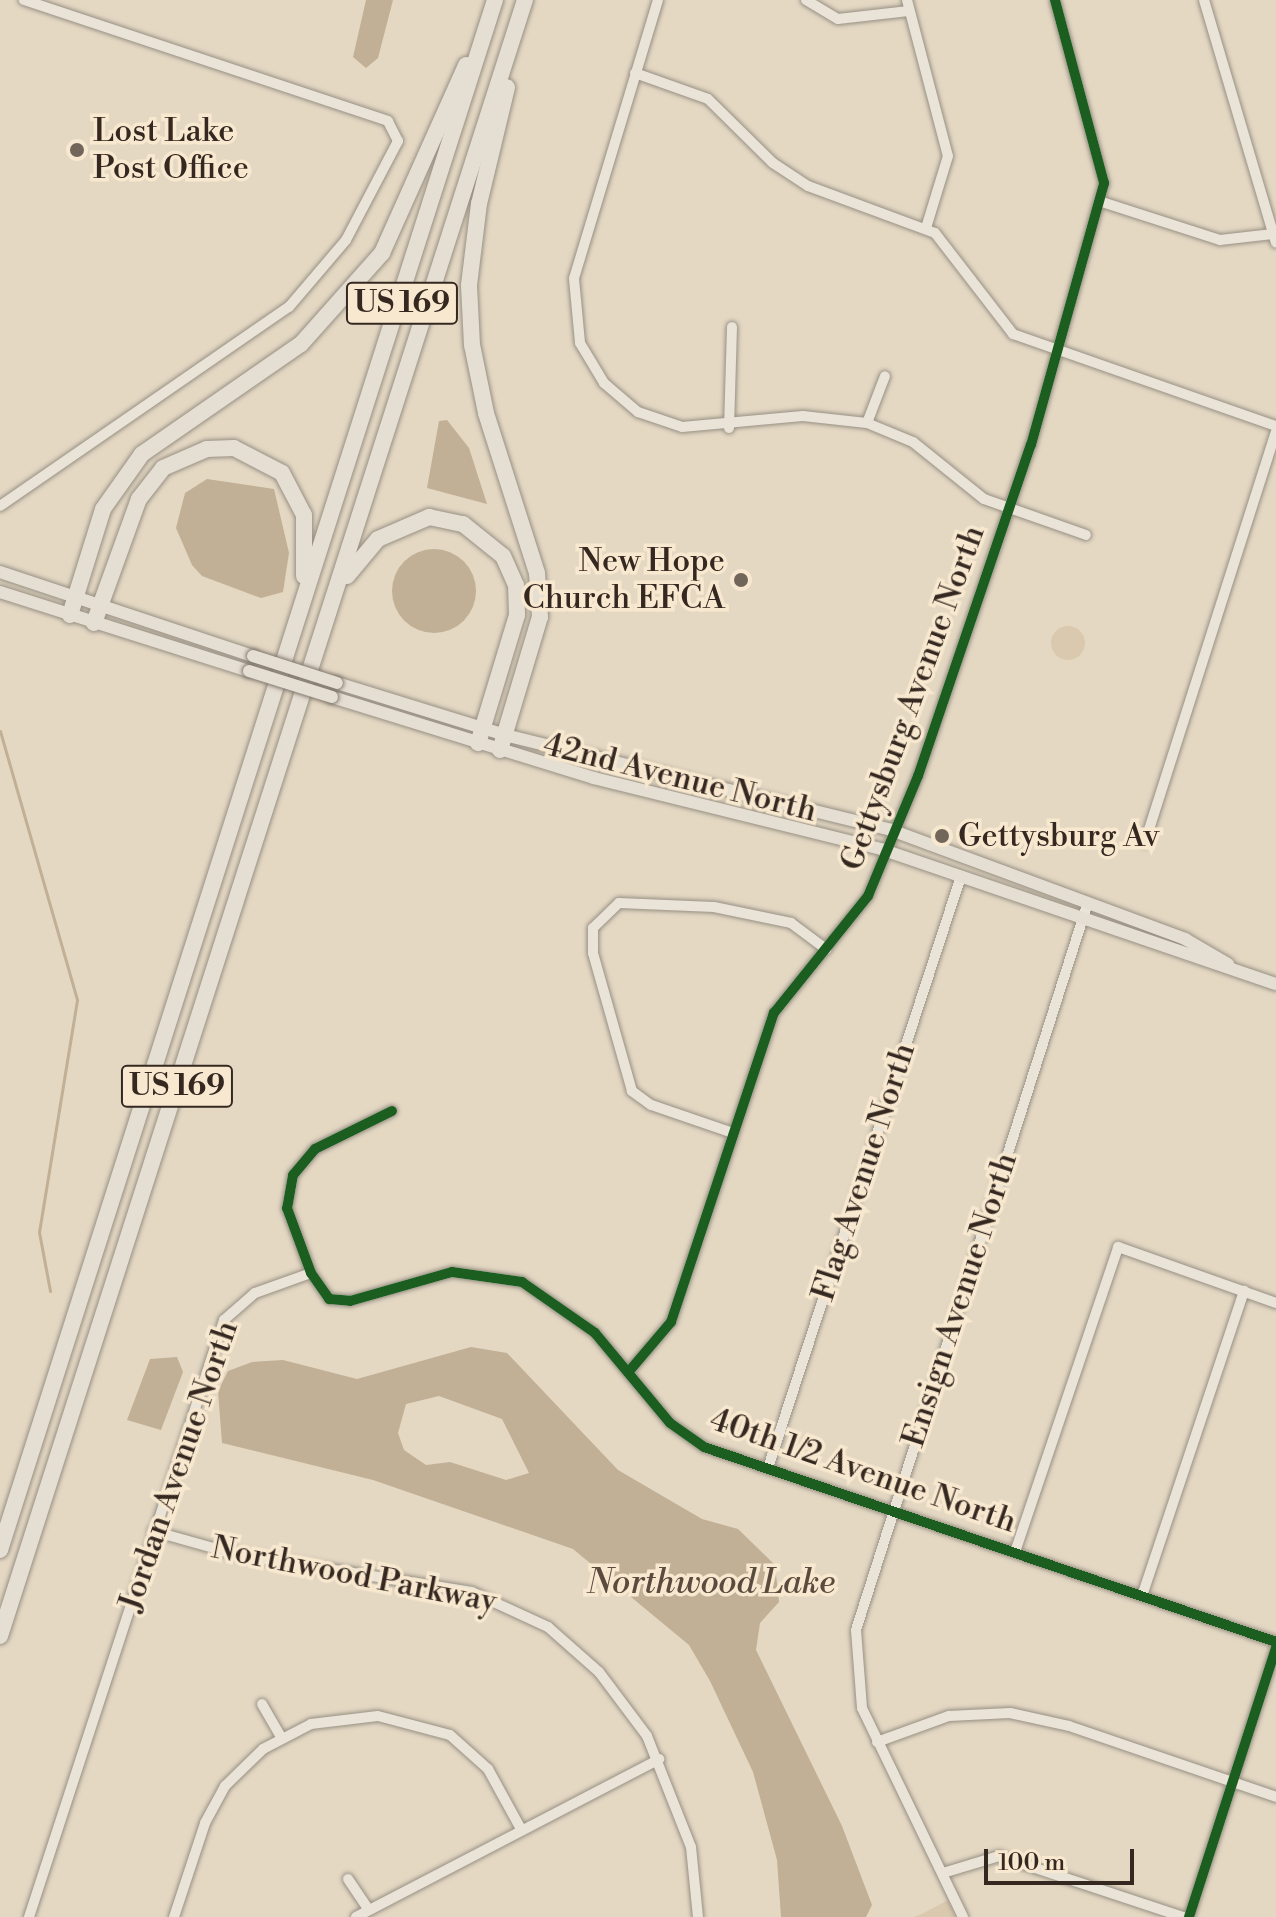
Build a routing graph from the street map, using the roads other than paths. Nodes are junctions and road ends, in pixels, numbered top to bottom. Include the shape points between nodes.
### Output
1 (24, 0) edge
2 (494, 0) edge
3 (658, 0) edge
4 (806, 0) edge
5 (1055, 0) edge
6 (1204, 0) edge
7 (908, 6) edge
8 (522, 7) edge
9 (635, 73) junction
10 (1102, 202) junction
11 (926, 228) junction
12 (1275, 238) edge
13 (732, 327) dead end
14 (1055, 350) junction
15 (885, 376) dead end
16 (867, 423) junction
17 (729, 428) junction
18 (1276, 429) edge
19 (0, 506) edge
20 (1009, 510) junction
21 (1086, 535) dead end
22 (0, 572) edge
23 (339, 586) junction
24 (0, 592) edge
25 (76, 596) junction
26 (303, 603) junction
27 (99, 605) junction
28 (70, 615) junction
29 (94, 623) junction
30 (480, 736) junction
31 (502, 742) junction
32 (891, 830) junction
33 (1145, 842) dead end
34 (884, 850) junction
35 (961, 876) junction
36 (1088, 902) junction
37 (1082, 921) junction
38 (826, 949) junction
39 (1241, 972) junction
40 (1276, 984) edge
41 (392, 1111) dead end
42 (733, 1133) junction
43 (311, 1273) junction
44 (1244, 1291) junction
45 (1276, 1303) edge
46 (631, 1369) junction
47 (768, 1468) junction
48 (892, 1510) junction
49 (153, 1531) junction
50 (0, 1550) edge
51 (1015, 1552) junction
52 (1142, 1596) junction
53 (0, 1636) edge
54 (1276, 1644) edge
55 (262, 1704) dead end
56 (281, 1737) junction
57 (877, 1742) junction
58 (659, 1759) junction
59 (1232, 1782) junction
60 (1276, 1797) edge
61 (521, 1829) junction
62 (943, 1873) junction
63 (348, 1879) dead end
64 (367, 1907) junction
65 (29, 1917) edge
66 (174, 1917) edge
67 (356, 1917) edge
68 (698, 1917) edge
69 (963, 1917) edge
70 (1186, 1917) edge

1 - 19 street via 398,128 365,212 289,307
2 - 25 highway via 382,253 301,344 142,454 103,509
2 - 26 highway, US 169
3 - 9 street
4 - 7 street via 838,19
5 - 10 street, Gettysburg Avenue North via 1103,167
6 - 12 street
7 - 11 street via 948,156
8 - 23 highway, US 169
8 - 31 highway via 479,204 469,285 480,396 537,573 540,617
9 - 11 street via 708,99 773,163 808,186
9 - 17 street via 574,279 580,343 604,383 638,412 682,427
10 - 12 street via 1209,238
10 - 14 street, Gettysburg Avenue North
11 - 14 street via 948,245 1004,326
13 - 17 street
14 - 18 street
14 - 20 street, Gettysburg Avenue North
15 - 16 street
16 - 17 street via 803,416
16 - 20 street via 913,442 973,491
18 - 33 street
20 - 21 street
20 - 32 street, Gettysburg Avenue North via 918,776
22 - 25 main road, 42nd Avenue North
23 - 30 highway via 378,539 429,517 463,524 497,549 518,606
23 - 53 highway, US 169
24 - 28 main road, 42nd Avenue North
25 - 27 main road, 42nd Avenue North
25 - 28 highway
26 - 27 highway via 307,536 299,504 276,466 234,448 188,455 155,476 139,499
26 - 50 highway, US 169
27 - 29 highway
27 - 30 main road, 42nd Avenue North, bridge
28 - 29 main road, 42nd Avenue North
29 - 30 main road, 42nd Avenue North, bridge via 332,697
30 - 31 main road, 42nd Avenue North
31 - 32 main road, 42nd Avenue North
31 - 34 main road, 42nd Avenue North
32 - 34 street, Gettysburg Avenue North
32 - 36 main road, 42nd Avenue North
34 - 35 main road, 42nd Avenue North
34 - 38 street, Gettysburg Avenue North via 868,896
35 - 37 main road, 42nd Avenue North
35 - 47 street, Flag Avenue North
36 - 37 street, Ensign Avenue North
36 - 39 main road, 42nd Avenue North via 1185,939
37 - 39 main road, 42nd Avenue North
37 - 48 street, Ensign Avenue North
38 - 42 street, Gettysburg Avenue North via 774,1013
38 - 42 street via 791,923 728,908 631,902 599,916 591,940 628,1082 651,1105
39 - 40 main road, 42nd Avenue North
41 - 43 street via 315,1149 293,1175 287,1208
42 - 46 street, Gettysburg Avenue North via 671,1322
43 - 46 street, 40th 1/2 Avenue North via 321,1291 340,1301 452,1272 500,1275 544,1292
43 - 49 street, Jordan Avenue North via 255,1293 224,1320
44 - 45 street
44 - 51 street via 1118,1247
44 - 52 street
46 - 47 street, 40th 1/2 Avenue North via 686,1436
47 - 48 street, 40th 1/2 Avenue North
48 - 51 street, 40th 1/2 Avenue North
48 - 57 street, Ensign Avenue North via 853,1656
49 - 58 street, Northwood Parkway via 235,1554 499,1601 548,1627 599,1672
49 - 65 street, Jordan Avenue North
51 - 52 street, 40th 1/2 Avenue North
52 - 54 street, 40th 1/2 Avenue North
54 - 59 street
55 - 56 street
56 - 61 street via 365,1715 436,1729 476,1754
56 - 66 street via 243,1766 214,1804
57 - 59 street via 949,1716 1010,1713
57 - 62 street, Ensign Avenue North
58 - 61 street
58 - 68 street, Northwood Parkway via 691,1847
59 - 60 street
59 - 70 street
61 - 64 street
62 - 69 street, Ensign Avenue North
62 - 70 street via 999,1856
63 - 64 street
64 - 67 street

